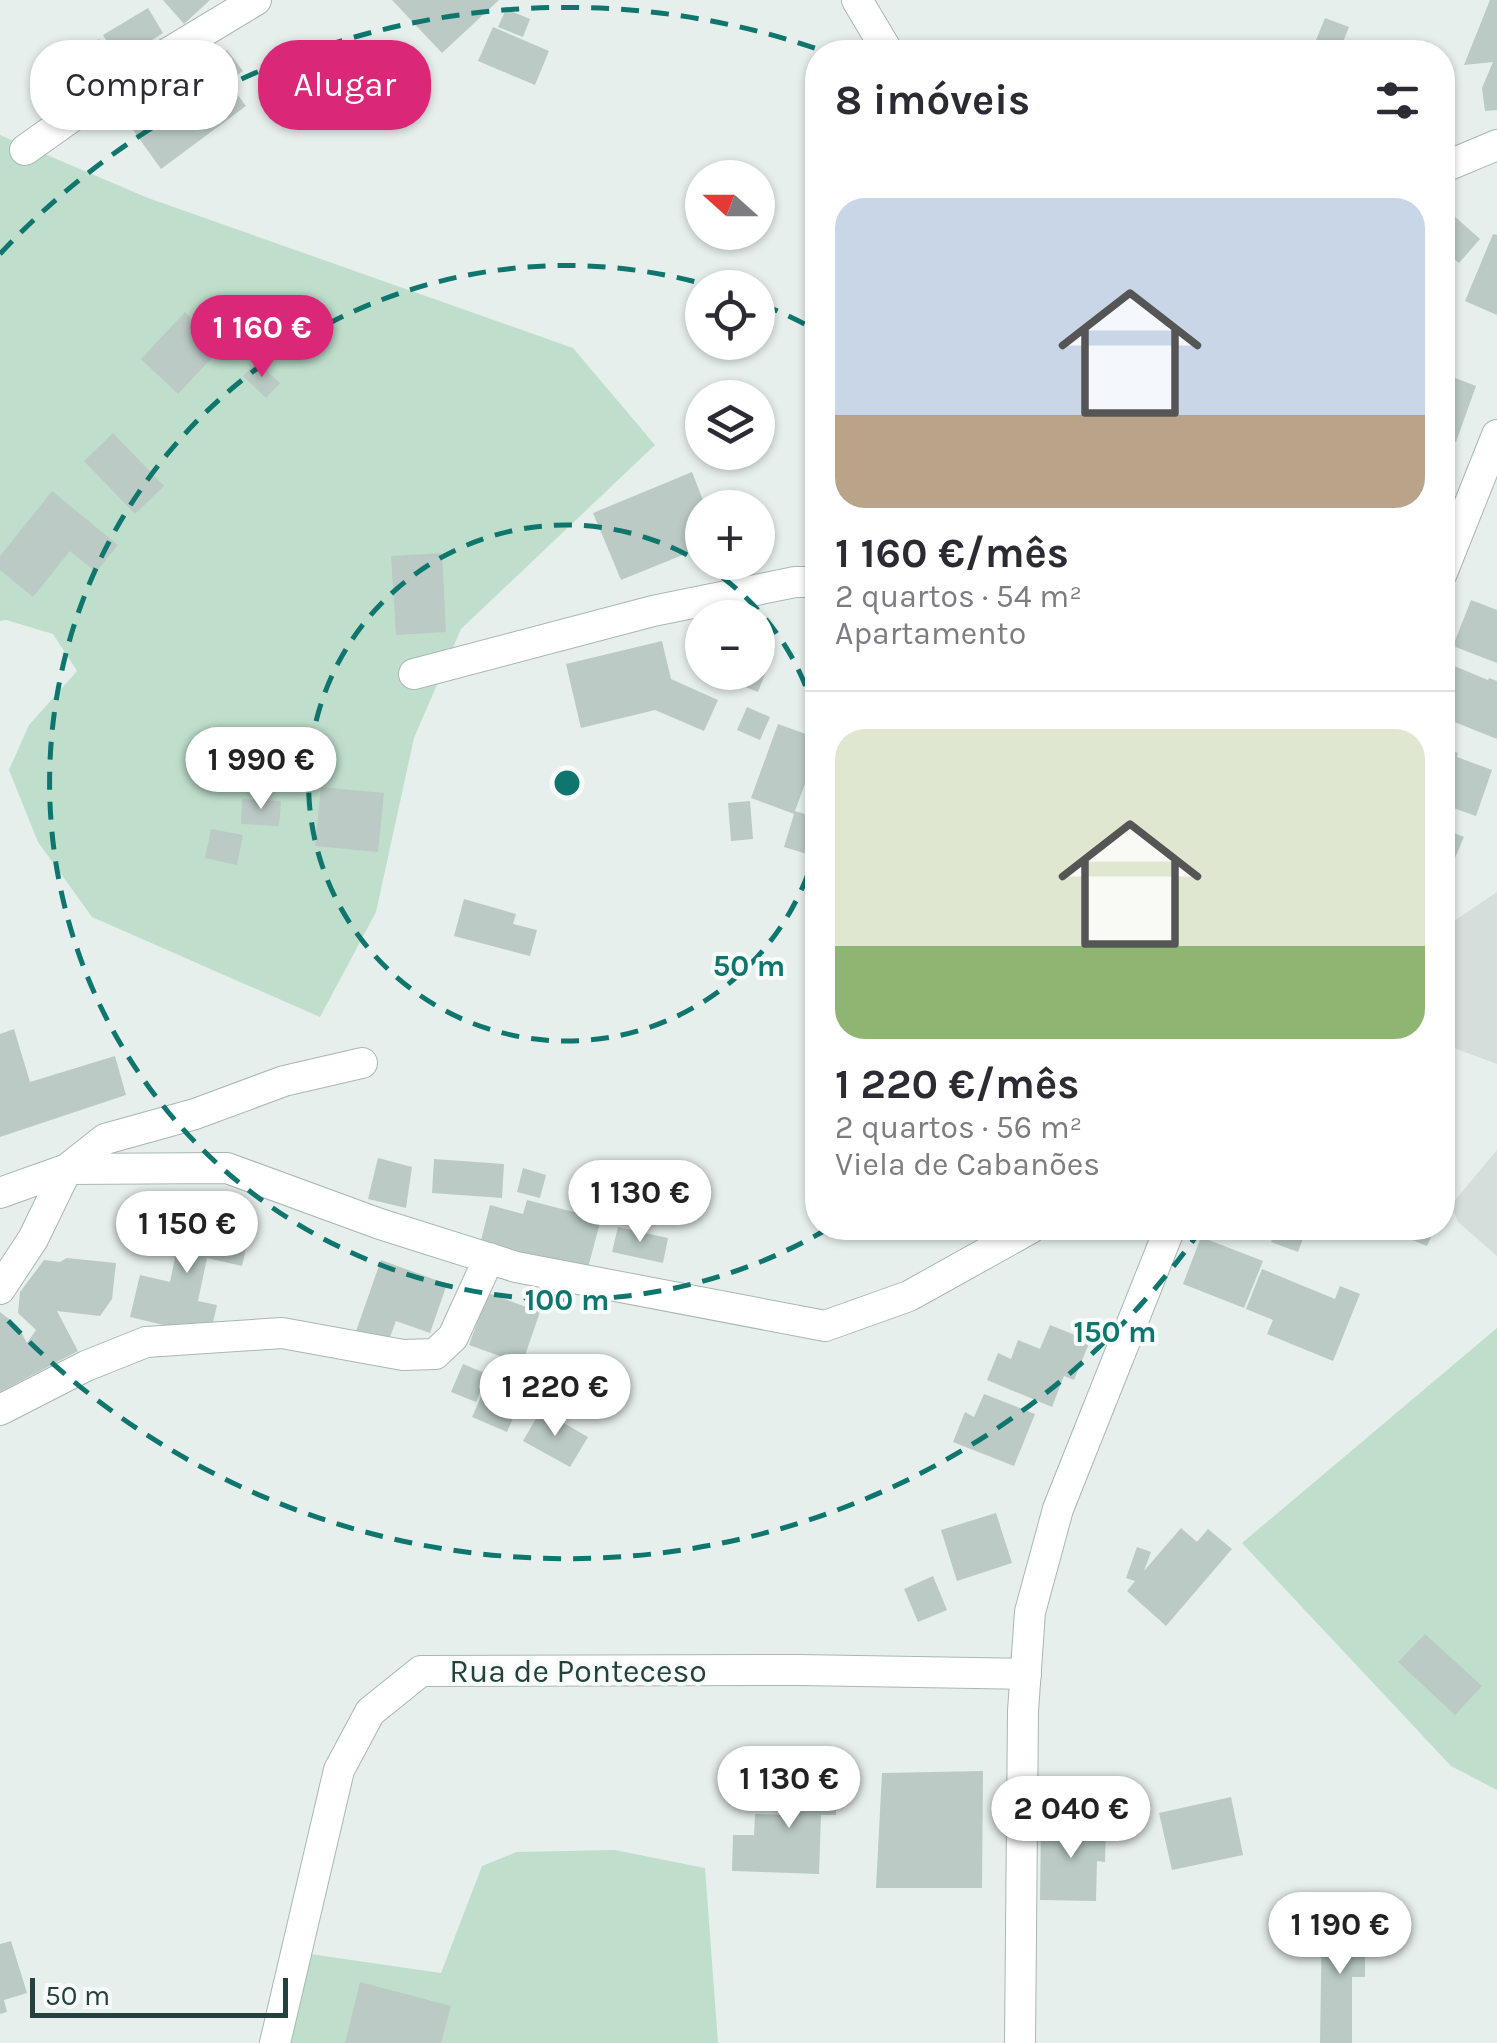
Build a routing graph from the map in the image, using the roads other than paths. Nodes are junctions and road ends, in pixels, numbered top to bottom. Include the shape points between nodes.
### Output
1 (256, 0) edge
2 (858, 0) edge
3 (881, 40) edge
4 (1497, 145) edge
5 (25, 150) dead end
6 (1455, 163) edge
7 (1497, 436) edge
8 (1455, 541) edge
9 (805, 582) edge
10 (414, 674) dead end
11 (362, 1063) dead end
12 (67, 1169) junction
13 (0, 1193) edge
14 (1009, 1240) edge
15 (1165, 1240) edge
16 (489, 1258) junction
17 (0, 1290) edge
18 (0, 1410) edge
19 (1026, 1674) junction
20 (275, 2043) edge
21 (1020, 2043) edge

1 - 5 street via 124,79
2 - 3 street
4 - 6 street
7 - 8 street
9 - 10 street via 653,611
11 - 12 street via 105,1139
12 - 13 street
12 - 16 street via 227,1168
12 - 17 street
14 - 16 street via 909,1296 825,1326
15 - 19 street via 1058,1509 1030,1612
16 - 18 street via 453,1337 436,1354 402,1355 282,1333 146,1342
19 - 20 street, Rua de Ponteceso via 421,1672 370,1712 338,1770
19 - 21 street

